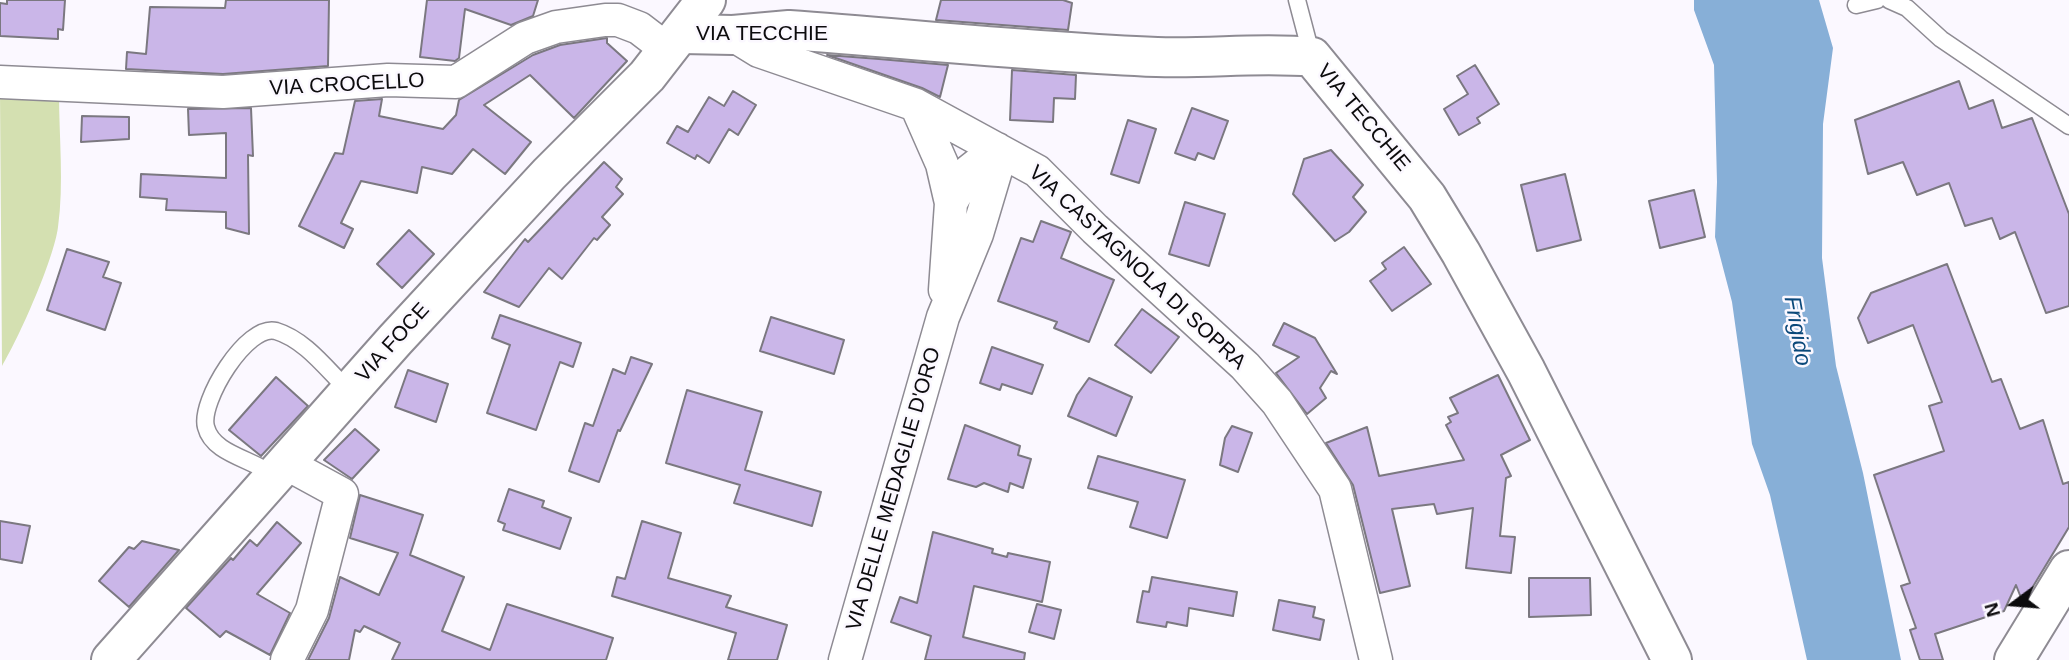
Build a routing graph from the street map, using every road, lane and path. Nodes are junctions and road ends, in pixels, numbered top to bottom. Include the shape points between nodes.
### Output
1 (622, 0) edge
2 (1297, 0) edge
3 (1877, 0) edge
4 (1889, 0) edge
5 (1856, 5) dead end
6 (689, 23) edge
7 (733, 35) junction
8 (1312, 57) junction
9 (0, 82) edge
10 (916, 105) junction
11 (2069, 126) edge
12 (997, 149) junction
13 (951, 203) junction
14 (943, 317) junction
15 (350, 392) junction
16 (281, 471) junction
17 (2069, 570) edge
18 (111, 660) edge
19 (287, 660) edge
20 (845, 660) edge
21 (1376, 660) edge
22 (1672, 660) edge
23 (2014, 660) edge

1 - 6 street
2 - 8 lane
3 - 5 lane
4 - 11 lane via 1907,8 1941,40
6 - 7 street, VIA TECCHIE
6 - 9 street, VIA CROCELLO via 639,28 605,20 556,27 524,38 456,82 387,80 223,92
6 - 15 street, VIA FOCE
7 - 8 street, VIA TECCHIE via 789,30 1156,57
7 - 10 street, VIA CASTAGNOLA DI SOPRA via 760,51
8 - 22 street, VIA TECCHIE via 1399,160 1441,219 1525,371
10 - 12 street, VIA CASTAGNOLA DI SOPRA
10 - 13 street, VIA DELLE MEDAGLIE D'ORO via 942,164
12 - 13 street, VIA DELLE MEDAGLIE D'ORO via 969,170
12 - 14 street, VIA DELLE MEDAGLIE D'ORO via 997,167 977,234
12 - 21 street, VIA CASTAGNOLA DI SOPRA via 1037,171 1245,366 1277,402 1335,489
13 - 14 street, VIA DELLE MEDAGLIE D'ORO
14 - 20 street, VIA DELLE MEDAGLIE D'ORO
15 - 16 street, VIA FOCE
15 - 16 lane via 299,342 273,330 243,346 213,393 205,428 216,443 242,459
16 - 18 street, VIA FOCE
16 - 19 street via 342,494 312,610
17 - 23 street

